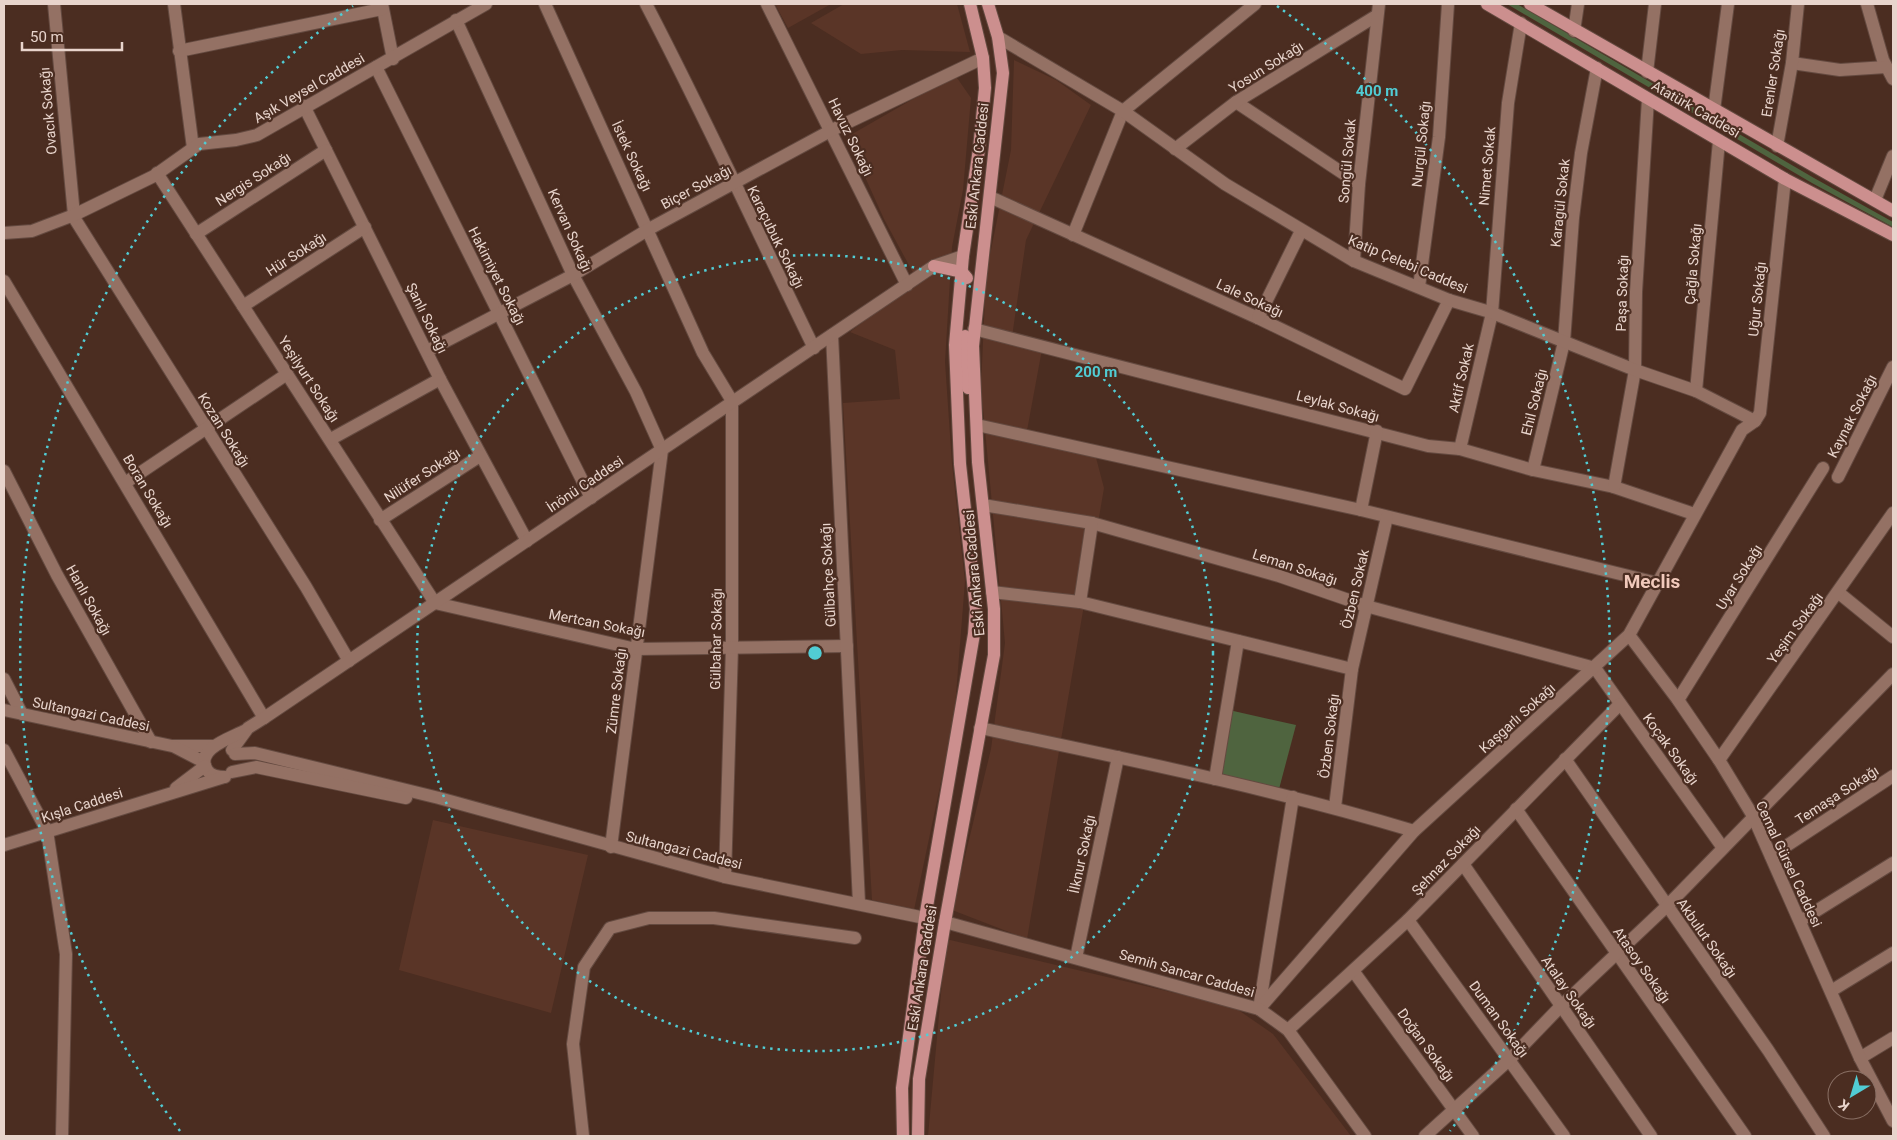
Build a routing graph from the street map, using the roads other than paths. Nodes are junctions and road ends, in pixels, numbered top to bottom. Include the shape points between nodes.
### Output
1 (54, 4) edge
2 (174, 4) edge
3 (545, 4) edge
4 (646, 4) edge
5 (767, 4) edge
6 (970, 4) edge
7 (988, 4) edge
8 (1255, 4) edge
9 (1448, 4) edge
10 (1488, 4) edge
11 (1530, 4) edge
12 (1578, 4) edge
13 (1655, 4) edge
14 (1728, 4) edge
15 (1798, 4) edge
16 (1868, 4) edge
17 (480, 5) edge
18 (382, 6) edge
19 (1378, 10) edge
20 (456, 20) junction
21 (1521, 23) junction
22 (1574, 31) junction
23 (998, 37) junction
24 (179, 51) junction
25 (983, 58) junction
26 (393, 59) junction
27 (1792, 63) junction
28 (376, 67) junction
29 (1886, 67) junction
30 (1597, 68) junction
31 (1647, 72) junction
32 (1893, 79) edge
33 (1648, 99) junction
34 (1236, 102) junction
35 (304, 106) junction
36 (1714, 110) junction
37 (1123, 111) junction
38 (832, 130) junction
39 (1719, 141) junction
40 (1777, 146) junction
41 (194, 148) junction
42 (1175, 149) junction
43 (326, 150) junction
44 (1893, 156) edge
45 (157, 173) junction
46 (1785, 179) junction
47 (734, 184) junction
48 (1359, 184) junction
49 (990, 197) junction
50 (1874, 200) junction
51 (1893, 211) edge
52 (73, 215) junction
53 (365, 227) junction
54 (649, 229) junction
55 (1301, 231) junction
56 (4, 234) edge
57 (196, 234) junction
58 (1073, 235) junction
59 (1893, 235) edge
60 (964, 256) junction
61 (1354, 261) junction
62 (934, 266) junction
63 (962, 272) junction
64 (573, 275) junction
65 (4, 281) edge
66 (907, 285) junction
67 (1419, 288) junction
68 (1449, 300) junction
69 (243, 306) junction
70 (498, 312) junction
71 (1492, 313) junction
72 (1258, 318) junction
73 (974, 328) junction
74 (832, 335) junction
75 (1564, 342) junction
76 (814, 348) junction
77 (427, 350) junction
78 (1893, 367) edge
79 (1635, 370) junction
80 (287, 374) junction
81 (440, 379) junction
82 (1696, 391) junction
83 (1887, 395) edge
84 (732, 401) junction
85 (1755, 421) junction
86 (977, 424) junction
87 (206, 429) junction
88 (1377, 431) junction
89 (330, 439) junction
90 (1460, 449) junction
91 (662, 450) junction
92 (480, 456) junction
93 (1823, 468) dead end
94 (1533, 470) junction
95 (4, 471) edge
96 (1838, 478) dead end
97 (125, 483) junction
98 (1614, 486) junction
99 (591, 498) junction
100 (983, 505) junction
101 (1361, 510) junction
102 (1893, 513) edge
103 (1694, 514) junction
104 (1387, 517) junction
105 (380, 520) junction
106 (1092, 523) junction
107 (527, 541) junction
108 (1657, 584) junction
109 (992, 592) junction
110 (1839, 593) junction
111 (1080, 602) junction
112 (435, 603) junction
113 (1366, 606) junction
114 (1629, 635) junction
115 (1893, 637) edge
116 (1238, 641) junction
117 (846, 646) junction
118 (732, 647) junction
119 (636, 649) junction
120 (348, 661) junction
121 (1595, 668) junction
122 (1352, 669) junction
123 (1892, 677) edge
124 (4, 679) edge
125 (1678, 700) junction
126 (1620, 704) junction
127 (4, 710) edge
128 (22, 714) junction
129 (264, 718) junction
130 (248, 728) junction
131 (980, 728) junction
132 (150, 742) junction
133 (172, 746) junction
134 (216, 746) junction
135 (4, 750) edge
136 (233, 752) junction
137 (1118, 756) junction
138 (1564, 759) junction
139 (1719, 760) junction
140 (205, 764) junction
141 (228, 774) junction
142 (1893, 776) edge
143 (1215, 779) junction
144 (170, 792) junction
145 (1293, 797) junction
146 (439, 798) junction
147 (1335, 807) junction
148 (1516, 809) junction
149 (1752, 816) junction
150 (1414, 830) junction
151 (47, 831) junction
152 (4, 845) edge
153 (611, 847) junction
154 (1723, 848) junction
155 (1771, 856) junction
156 (1893, 863) edge
157 (1464, 864) junction
158 (725, 877) junction
159 (859, 902) junction
160 (1666, 906) junction
161 (925, 918) junction
162 (1408, 920) junction
163 (1800, 921) junction
164 (945, 922) junction
165 (855, 938) dead end
166 (1893, 953) edge
167 (1617, 955) junction
168 (1076, 958) junction
169 (1354, 972) junction
170 (1831, 991) junction
171 (1560, 1007) junction
172 (1259, 1009) junction
173 (1288, 1030) junction
174 (1893, 1038) edge
175 (1860, 1058) junction
176 (1510, 1059) junction
177 (1455, 1110) junction
178 (1893, 1121) edge
179 (62, 1136) edge
180 (583, 1136) edge
181 (902, 1136) edge
182 (918, 1136) edge
183 (1365, 1136) edge
184 (1425, 1136) edge
185 (1473, 1136) edge
186 (1564, 1136) edge
187 (1651, 1136) edge
188 (1745, 1136) edge
189 (1824, 1136) edge

1 - 52 street, Ovacık Sokağı
2 - 24 street
3 - 54 street, İstek Sokağı
4 - 47 street, Karaçubuk Sokağı via 689,86
5 - 38 street, Havuz Sokağı
6 - 25 main road, Eski Ankara Caddesi
7 - 23 main road, Eski Ankara Caddesi
8 - 37 street
9 - 67 street, Nurgül Sokağı via 1439,137
10 - 21 main road, Atatürk Caddesi
11 - 22 main road, Atatürk Caddesi
12 - 22 street
13 - 31 street
14 - 36 street
15 - 27 street, Erenler Sokağı
16 - 29 street
17 - 20 street, Aşık Veysel Caddesi
18 - 24 street
18 - 26 street
19 - 34 street, Yosun Sokağı
19 - 48 street, Songül Sokak
20 - 26 street, Aşık Veysel Caddesi
20 - 64 street, Kervan Sokağı
21 - 30 main road, Atatürk Caddesi
21 - 71 street, Nimet Sokak via 1508,103
22 - 31 main road, Atatürk Caddesi
23 - 37 street, Katip Çelebi Caddesi
23 - 49 main road, Eski Ankara Caddesi via 1003,73
24 - 41 street
25 - 38 street, Biçer Sokağı
25 - 60 main road, Eski Ankara Caddesi via 982,123
26 - 28 street, Aşık Veysel Caddesi
27 - 29 street via 1840,70
27 - 40 street, Erenler Sokağı
28 - 35 street, Aşık Veysel Caddesi
28 - 70 street, Hakimiyet Sokağı
29 - 32 street
30 - 33 main road, Atatürk Caddesi
30 - 75 street, Karagül Sokak via 1573,218
31 - 36 main road, Atatürk Caddesi
33 - 39 main road, Atatürk Caddesi
33 - 79 street, Paşa Sokağı via 1636,292
34 - 42 street, Yosun Sokağı
34 - 48 street
35 - 41 street, Aşık Veysel Caddesi via 257,135 199,144
35 - 43 street, Şanlı Sokağı
36 - 40 main road, Atatürk Caddesi
37 - 42 street, Katip Çelebi Caddesi
37 - 58 street
38 - 47 street, Biçer Sokağı
38 - 66 street, Havuz Sokağı
39 - 46 main road, Atatürk Caddesi
39 - 82 street, Çağla Sokağı
40 - 50 main road, Atatürk Caddesi
41 - 45 street, Aşık Veysel Caddesi
42 - 55 street, Katip Çelebi Caddesi
43 - 53 street, Şanlı Sokağı
43 - 57 street, Nergis Sokağı
44 - 50 street
45 - 52 street, Aşık Veysel Caddesi
45 - 57 street, Yeşilyurt Sokağı
46 - 59 main road, Atatürk Caddesi
46 - 85 street, Uğur Sokağı via 1760,413
47 - 54 street, Biçer Sokağı
47 - 76 street, Karaçubuk Sokağı
48 - 61 street, Songül Sokak
49 - 58 street, Lale Sokağı
49 - 73 main road, Eski Ankara Caddesi
50 - 51 main road, Atatürk Caddesi
52 - 56 street, Aşık Veysel Caddesi via 32,231
52 - 87 street, Kozan Sokağı
53 - 69 street, Hür Sokağı
53 - 77 street, Şanlı Sokağı
54 - 64 street, Biçer Sokağı
54 - 84 street, İstek Sokağı via 703,352
55 - 61 street, Katip Çelebi Caddesi
55 - 72 street
57 - 69 street, Yeşilyurt Sokağı
58 - 72 street, Lale Sokağı
60 - 62 street, İnönü Caddesi
60 - 63 main road, Eski Ankara Caddesi
61 - 67 street, Katip Çelebi Caddesi
62 - 63 main road
62 - 66 street, İnönü Caddesi
63 - 86 main road via 970,281 964,362
63 - 161 main road, Eski Ankara Caddesi via 955,345 960,464 976,609
64 - 70 street, Biçer Sokağı
64 - 91 street, Kervan Sokağı via 636,392
65 - 97 street, Boran Sokağı
66 - 74 street, İnönü Caddesi
67 - 68 street, Katip Çelebi Caddesi
68 - 71 street, Katip Çelebi Caddesi
68 - 72 street, Lale Sokağı via 1405,388
69 - 80 street, Yeşilyurt Sokağı
70 - 77 street, Biçer Sokağı
70 - 99 street, Hakimiyet Sokağı
71 - 75 street, Katip Çelebi Caddesi
71 - 90 street, Aktif Sokak
73 - 86 main road, Eski Ankara Caddesi
73 - 88 street, Leylak Sokağı
74 - 76 street, İnönü Caddesi
74 - 117 street, Gülbahçe Sokağı
75 - 79 street, Katip Çelebi Caddesi
75 - 94 street, Ehil Sokağı
76 - 84 street, İnönü Caddesi
77 - 81 street, Şanlı Sokağı
78 - 83 street, Kaynak Sokağı
79 - 82 street, Katip Çelebi Caddesi
79 - 98 street, Paşa Sokağı
80 - 87 street
80 - 89 street, Yeşilyurt Sokağı
81 - 89 street
81 - 92 street, Şanlı Sokağı
82 - 85 street, Katip Çelebi Caddesi
83 - 96 street, Kaynak Sokağı
84 - 91 street, İnönü Caddesi
84 - 118 street, Gülbahar Sokağı
85 - 103 street, Kaşgarlı Sokağı via 1742,430
86 - 100 main road, Eski Ankara Caddesi
86 - 101 street
87 - 97 street
87 - 120 street, Kozan Sokağı via 306,586
88 - 90 street, Leylak Sokağı via 1428,446
88 - 101 street
89 - 105 street, Yeşilyurt Sokağı
90 - 94 street, Leylak Sokağı
91 - 99 street, İnönü Caddesi
91 - 119 street, Zümre Sokağı
92 - 105 street, Nilüfer Sokağı
92 - 107 street, Şanlı Sokağı
93 - 125 street, Uyar Sokağı
94 - 98 street, Leylak Sokağı
95 - 132 street, Hanlı Sokağı via 57,575
97 - 129 street, Boran Sokağı
98 - 103 street, Leylak Sokağı
99 - 107 street, İnönü Caddesi
100 - 106 street, Leman Sokağı
100 - 109 main road, Eski Ankara Caddesi
101 - 104 street
102 - 110 street, Yeşim Sokağı
103 - 108 street, Kaşgarlı Sokağı
104 - 108 street
104 - 113 street, Özben Sokak
105 - 112 street, Yeşilyurt Sokağı
106 - 111 street
106 - 113 street, Leman Sokağı via 1279,576
107 - 112 street, İnönü Caddesi
108 - 114 street, Kaşgarlı Sokağı
109 - 111 street
109 - 131 main road, Eski Ankara Caddesi via 994,655
110 - 115 street
110 - 139 street, Yeşim Sokağı
111 - 116 street
112 - 119 street, Mertcan Sokağı
112 - 120 street, İnönü Caddesi
113 - 121 street, Leman Sokağı
113 - 122 street, Özben Sokak
114 - 121 street, Kaşgarlı Sokağı
114 - 125 street, Cemal Gürsel Caddesi
116 - 122 street
116 - 143 street
117 - 118 street, Mertcan Sokağı
117 - 159 street, Gülbahçe Sokağı
118 - 119 street, Mertcan Sokağı
118 - 158 street, Gülbahar Sokağı
119 - 153 street, Zümre Sokağı
120 - 129 street, İnönü Caddesi
121 - 126 street, Koçak Sokağı
121 - 150 street, Kaşgarlı Sokağı
122 - 147 street, Özben Sokağı
123 - 149 street
124 - 128 street
125 - 139 street, Cemal Gürsel Caddesi
126 - 138 street, Şehnaz Sokağı
126 - 154 street, Koçak Sokağı
127 - 128 street, Sultangazi Caddesi
128 - 132 street, Sultangazi Caddesi
129 - 130 street, İnönü Caddesi
130 - 134 street
130 - 136 street, İnönü Caddesi
131 - 137 street
131 - 164 main road, Eski Ankara Caddesi
132 - 133 street, Sultangazi Caddesi
133 - 134 street, Sultangazi Caddesi
133 - 140 street, Sultangazi Caddesi
134 - 136 street, Sultangazi Caddesi
134 - 140 street via 206,753
135 - 151 street
136 - 141 street via 236,764
136 - 146 street, Sultangazi Caddesi via 255,753
137 - 143 street
137 - 168 street, İlknur Sokağı
138 - 148 street, Şehnaz Sokağı
138 - 160 street, Akbulut Sokağı
139 - 149 street, Cemal Gürsel Caddesi
140 - 141 street, Sultangazi Caddesi via 211,774
140 - 144 street, Kışla Caddesi
141 - 144 street, Kışla Caddesi
141 - 146 street, Sultangazi Caddesi via 256,767 426,802
142 - 155 street, Temaşa Sokağı
143 - 145 street
144 - 151 street, Kışla Caddesi
145 - 147 street
145 - 172 street
146 - 153 street, Sultangazi Caddesi
147 - 150 street
148 - 157 street, Şehnaz Sokağı
148 - 167 street, Atasoy Sokağı
149 - 154 street
149 - 155 street, Cemal Gürsel Caddesi
150 - 172 street, Kaşgarlı Sokağı
151 - 152 street, Kışla Caddesi
151 - 179 street via 66,954
153 - 158 street, Sultangazi Caddesi
154 - 160 street
155 - 163 street, Cemal Gürsel Caddesi
156 - 163 street
157 - 162 street, Şehnaz Sokağı
157 - 171 street, Atalay Sokağı
158 - 159 street, Sultangazi Caddesi
159 - 161 street, Sultangazi Caddesi
160 - 167 street
160 - 189 street, Akbulut Sokağı via 1768,1050
161 - 181 main road, Eski Ankara Caddesi via 902,1088
162 - 169 street, Şehnaz Sokağı
162 - 176 street, Duman Sokağı
163 - 170 street, Cemal Gürsel Caddesi
164 - 168 street, Semih Sancar Caddesi
164 - 182 main road, Eski Ankara Caddesi via 919,1079
165 - 180 street via 714,918 649,918 610,928 584,966 572,1044
166 - 170 street
167 - 171 street
167 - 188 street, Atasoy Sokağı
168 - 172 street, Semih Sancar Caddesi
169 - 173 street, Şehnaz Sokağı
169 - 177 street, Doğan Sokağı
170 - 175 street, Cemal Gürsel Caddesi
171 - 176 street
171 - 187 street, Atalay Sokağı
172 - 173 street, Semih Sancar Caddesi
173 - 183 street, Semih Sancar Caddesi
174 - 175 street
175 - 178 street, Cemal Gürsel Caddesi
176 - 177 street
176 - 186 street, Duman Sokağı
177 - 184 street
177 - 185 street, Doğan Sokağı

